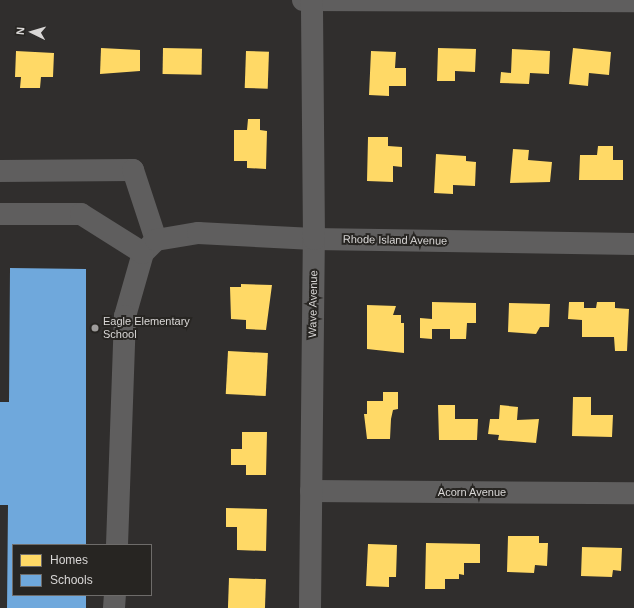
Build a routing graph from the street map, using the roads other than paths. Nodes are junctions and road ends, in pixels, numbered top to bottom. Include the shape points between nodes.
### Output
1 (303, 0) edge
2 (312, 0) edge
3 (634, 1) edge
4 (0, 171) edge
5 (0, 214) edge
6 (314, 239) junction
7 (634, 244) edge
8 (150, 247) junction
9 (311, 491) junction
10 (634, 493) edge
11 (116, 544) edge
12 (115, 596) edge
13 (114, 608) edge
14 (310, 608) edge

1 - 2 street
2 - 3 street
2 - 6 street, Wave Avenue
4 - 8 street via 133,170
5 - 8 street via 81,214
6 - 7 street, Rhode Island Avenue
6 - 8 street, Rhode Island Avenue via 198,233
6 - 9 street, Wave Avenue
8 - 11 street via 125,316
9 - 10 street, Acorn Avenue
9 - 14 street, Wave Avenue
12 - 13 street

